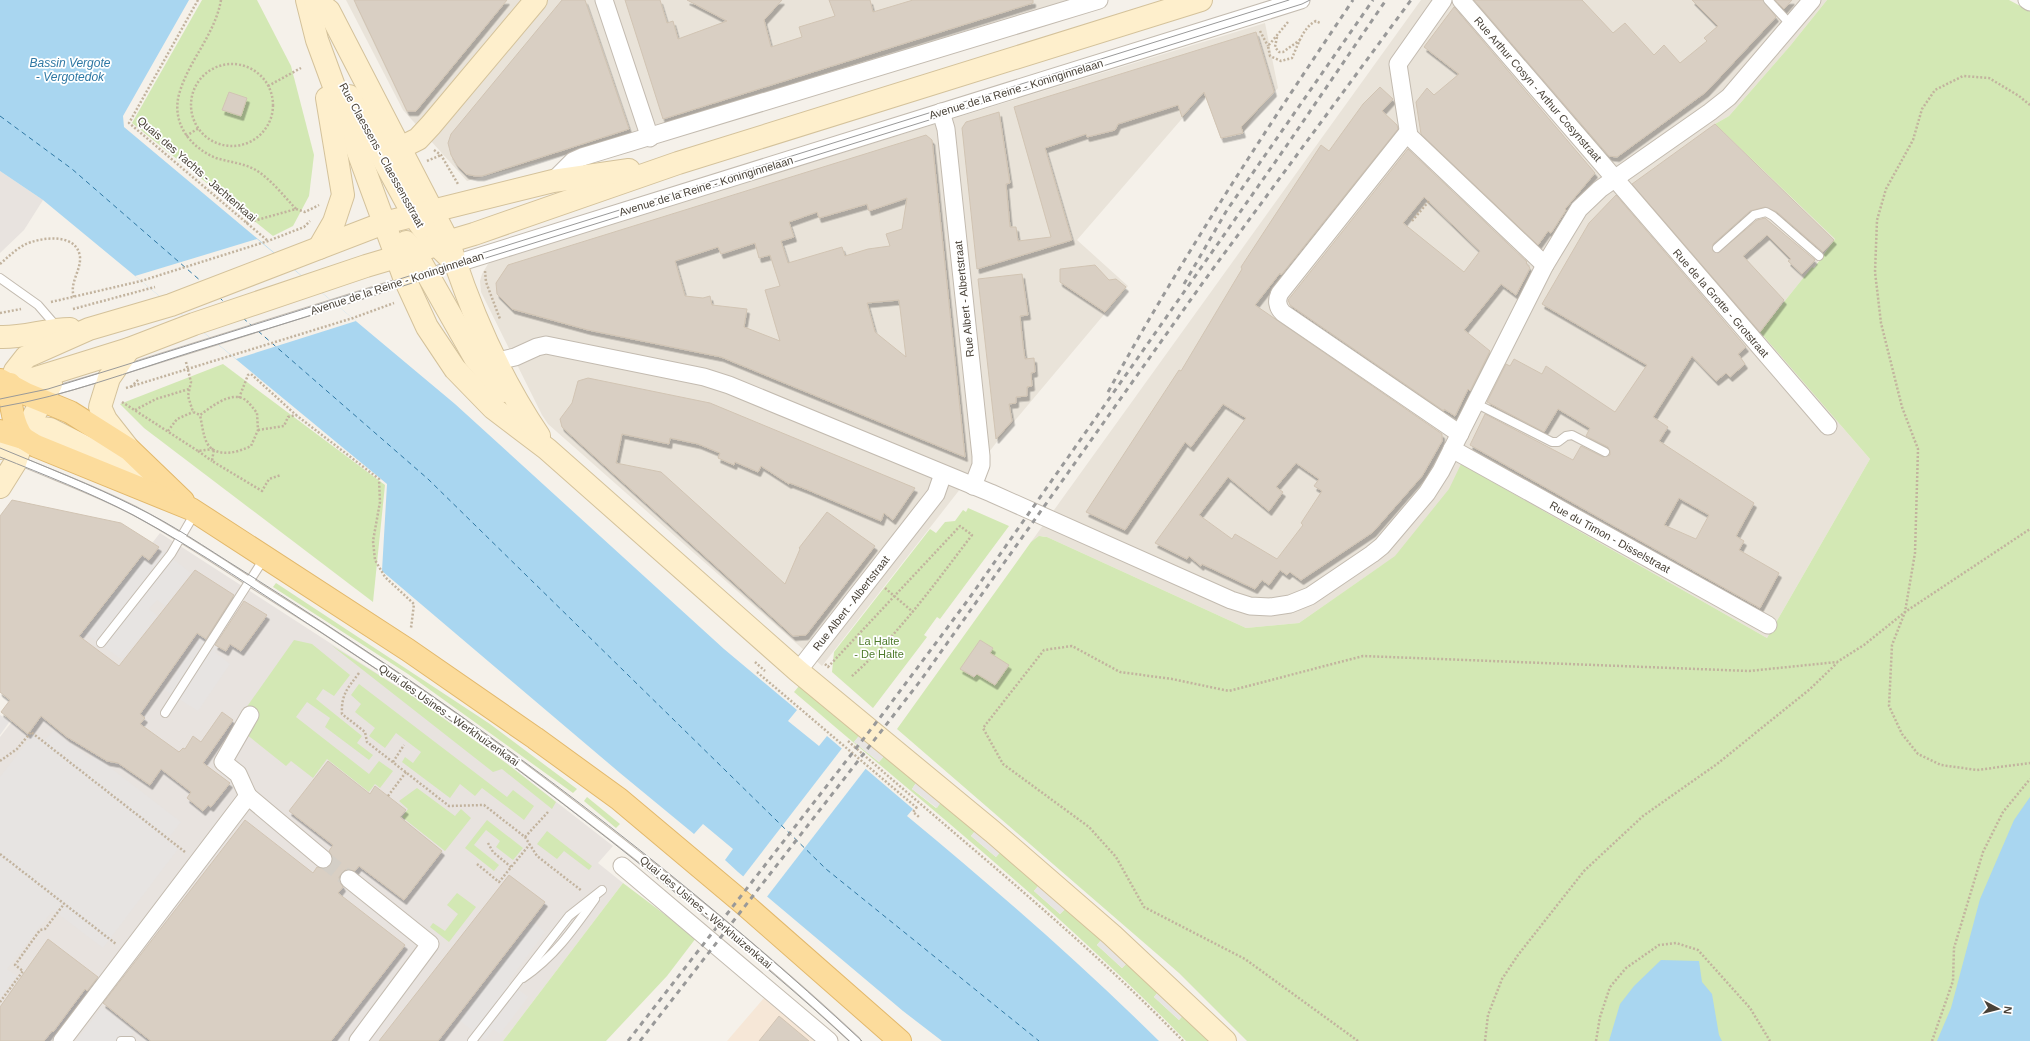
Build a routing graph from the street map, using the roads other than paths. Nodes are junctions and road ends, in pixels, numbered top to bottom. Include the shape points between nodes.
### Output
1 (307, 0) edge
2 (315, 0) edge
3 (536, 0) edge
4 (604, 0) edge
5 (1099, 0) edge
6 (1201, 0) edge
7 (1301, 0) edge
8 (1443, 0) edge
9 (1461, 0) edge
10 (1768, 0) edge
11 (1812, 0) edge
12 (2027, 0) edge
13 (2030, 2) edge
14 (1791, 25) junction
15 (317, 40) junction
16 (941, 112) junction
17 (1408, 132) junction
18 (650, 138) junction
19 (400, 148) junction
20 (678, 163) junction
21 (1614, 179) junction
22 (553, 181) junction
23 (423, 214) junction
24 (384, 223) junction
25 (443, 244) junction
26 (319, 248) junction
27 (1717, 248) dead end
28 (405, 255) junction
29 (1819, 256) dead end
30 (456, 264) junction
31 (1546, 266) junction
32 (416, 277) junction
33 (0, 278) edge
34 (53, 323) junction
35 (89, 329) junction
36 (0, 337) edge
37 (129, 349) junction
38 (489, 364) junction
39 (455, 369) junction
40 (58, 371) junction
41 (113, 373) junction
42 (4, 391) edge
43 (40, 397) junction
44 (1476, 403) junction
45 (1828, 426) dead end
46 (0, 431) edge
47 (24, 434) junction
48 (1460, 434) junction
49 (547, 449) junction
50 (1452, 449) junction
51 (130, 450) junction
52 (1605, 452) dead end
53 (6, 455) edge
54 (943, 474) junction
55 (165, 484) junction
56 (973, 486) junction
57 (0, 487) edge
58 (193, 510) junction
59 (180, 538) junction
60 (266, 556) junction
61 (250, 581) junction
62 (1768, 625) dead end
63 (101, 643) dead end
64 (798, 671) junction
65 (165, 713) dead end
66 (250, 715) dead end
67 (248, 796) junction
68 (323, 859) tunnel mouth
69 (622, 866) dead end
70 (349, 879) tunnel mouth
71 (515, 983) junction
72 (62, 1041) edge
73 (121, 1041) edge
74 (132, 1041) edge
75 (358, 1041) edge
76 (472, 1041) edge
77 (829, 1041) edge
78 (856, 1041) edge
79 (900, 1041) edge
80 (1225, 1041) edge

1 - 15 main road, Rue Claessens - Claessensstraat
2 - 19 main road, Rue Claessens - Claessensstraat via 330,11
3 - 19 main road via 431,125 418,138
4 - 18 street
5 - 18 street
6 - 20 main road, Avenue de la Reine - Koninginnelaan
7 - 16 street, Avenue de la Reine - Koninginnelaan
8 - 17 street via 1398,64
9 - 21 street, Rue Arthur Cosyn - Arthur Cosynstraat
10 - 14 lane
11 - 14 street
12 - 13 street
14 - 21 street via 1720,105
15 - 23 main road, Rue Claessens - Claessensstraat via 386,163
15 - 24 main road, Rue Claessens - Claessensstraat
15 - 26 main road, Rue Claessens - Claessensstraat via 344,195 334,222
16 - 30 street, Avenue de la Reine - Koninginnelaan
16 - 56 street, Rue Albert - Albertstraat via 946,129 981,456 981,465
17 - 31 street
17 - 48 street via 1280,292 1278,306 1283,313
18 - 22 street via 573,161
19 - 23 main road, Rue Claessens - Claessensstraat
20 - 22 main road, Avenue de la Reine - Koninginnelaan
20 - 25 main road, Avenue de la Reine - Koninginnelaan
21 - 31 street via 1580,210
21 - 45 street, Rue de la Grotte - Grotstraat via 1696,266
22 - 23 main road, Avenue de la Reine - Koninginnelaan
23 - 24 main road, Avenue de la Reine - Koninginnelaan
23 - 25 main road, Rue Claessens - Claessensstraat
24 - 26 main road, Avenue de la Reine - Koninginnelaan
24 - 28 main road via 402,236
25 - 28 main road, Avenue de la Reine - Koninginnelaan
25 - 30 main road, Rue Claessens - Claessensstraat
26 - 35 main road, Avenue de la Reine - Koninginnelaan via 171,305
27 - 29 lane via 1754,216 1766,212
28 - 32 main road
28 - 37 main road, Avenue de la Reine - Koninginnelaan via 194,324
30 - 32 lane, Avenue de la Reine - Koninginnelaan
30 - 38 main road
31 - 44 street
32 - 38 main road
32 - 39 main road via 427,327
32 - 41 lane, Avenue de la Reine - Koninginnelaan
33 - 34 lane via 38,305
34 - 35 main road, Avenue de la Reine - Koninginnelaan
34 - 36 main road, Avenue de la Reine - Koninginnelaan via 28,336
35 - 42 main road, Avenue de la Reine - Koninginnelaan via 26,357
37 - 40 main road, Avenue de la Reine - Koninginnelaan
37 - 41 main road
38 - 39 street
38 - 49 main road
38 - 54 street via 546,345 704,377
39 - 49 main road via 493,408
40 - 42 main road, Avenue de la Reine - Koninginnelaan
40 - 43 main road
41 - 43 lane, Avenue de la Reine - Koninginnelaan
41 - 51 main road via 100,407 106,420
42 - 43 main road
42 - 47 main road via 18,432
43 - 47 main road
43 - 51 main road via 70,412
44 - 48 street
44 - 52 lane via 1552,442 1572,435
46 - 47 main road
47 - 53 main road
47 - 55 main road via 40,428 50,429 152,481
47 - 58 main road via 50,451
48 - 50 street
49 - 64 main road
50 - 56 street via 1427,493 1392,536 1372,554 1310,596 1290,604 1270,607 1250,606 1231,600
50 - 62 street, Rue du Timon - Disselstraat
51 - 55 main road
53 - 57 main road
53 - 59 lane, Quai des Usines - Werkhuizenkaai via 135,511
54 - 56 street
54 - 64 street, Rue Albert - Albertstraat via 936,494
55 - 58 main road
58 - 59 lane
58 - 60 main road
59 - 61 lane, Quai des Usines - Werkhuizenkaai
59 - 63 lane via 171,554
60 - 61 lane
60 - 79 main road via 408,650 619,799 744,904
61 - 65 lane
61 - 78 lane, Quai des Usines - Werkhuizenkaai via 426,697 546,784 661,874
64 - 80 main road via 1112,935
66 - 67 street via 223,762 238,774
67 - 68 street
67 - 72 street
69 - 77 street, Quai des Usines - Werkhuizenkaai
70 - 75 street via 430,944
71 - 71 lane via 538,968 559,948 602,890 569,916
71 - 76 lane
73 - 74 lane

